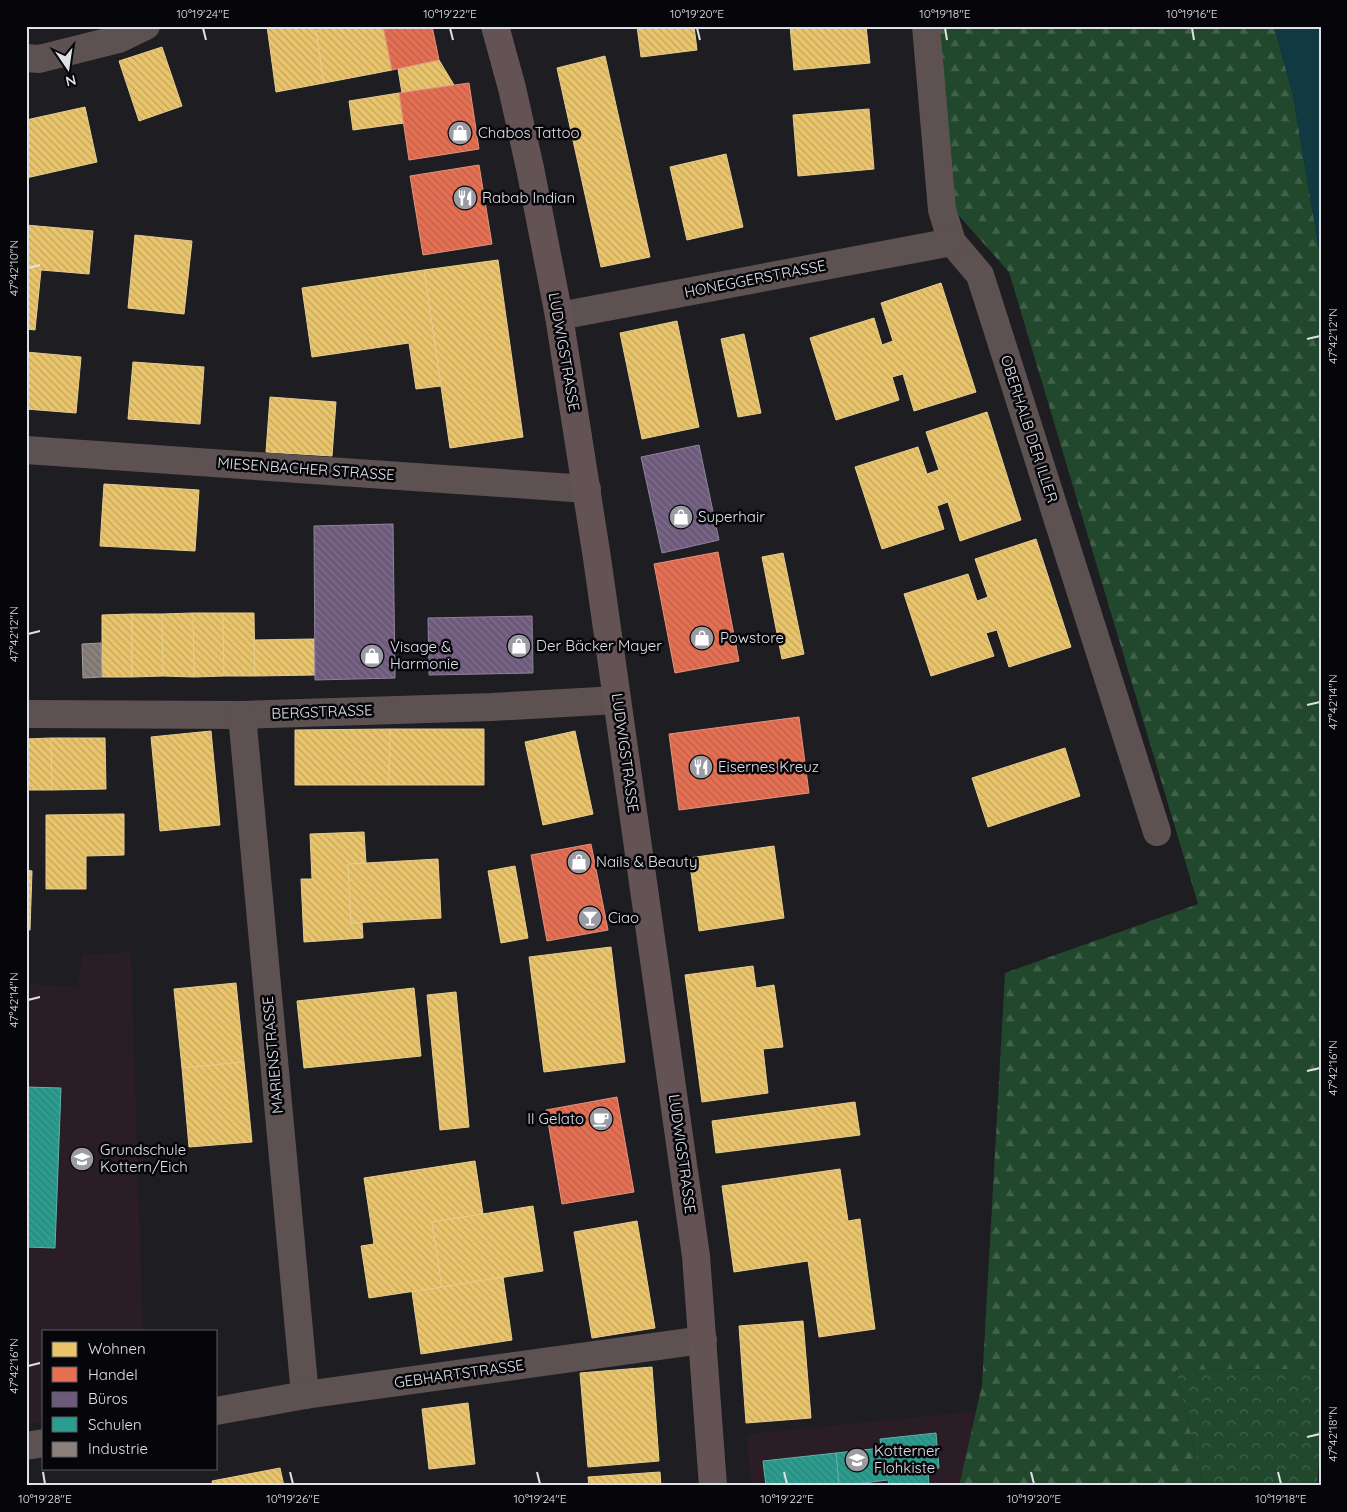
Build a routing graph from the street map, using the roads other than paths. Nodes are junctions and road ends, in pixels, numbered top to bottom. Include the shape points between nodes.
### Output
1 (146, 26) edge
2 (495, 26) edge
3 (926, 26) edge
4 (26, 58) edge
5 (952, 242) junction
6 (559, 316) junction
7 (26, 450) edge
8 (587, 489) junction
9 (617, 700) junction
10 (26, 714) edge
11 (242, 715) junction
12 (1157, 832) dead end
13 (703, 1340) junction
14 (305, 1395) junction
15 (218, 1412) edge
16 (42, 1443) edge
17 (26, 1446) edge
18 (713, 1486) edge

1 - 4 street via 119,39 39,59
2 - 6 street, LUDWIGSTRASSE via 524,139
3 - 5 street, OBERHALB DER ILLER via 942,210
5 - 6 street, HONEGGERSTRASSE
5 - 12 street, OBERHALB DER ILLER via 980,275
6 - 8 street, LUDWIGSTRASSE
7 - 8 street, MIESENBACHER STRASSE
8 - 9 street, LUDWIGSTRASSE
9 - 11 street, BERGSTRASSE
9 - 13 street, LUDWIGSTRASSE via 696,1256
10 - 11 street, BERGSTRASSE
11 - 14 street, MARIENSTRASSE
13 - 14 street, GEBHARTSTRASSE
13 - 18 street, LUDWIGSTRASSE
14 - 15 street, GEBHARTSTRASSE
16 - 17 street

